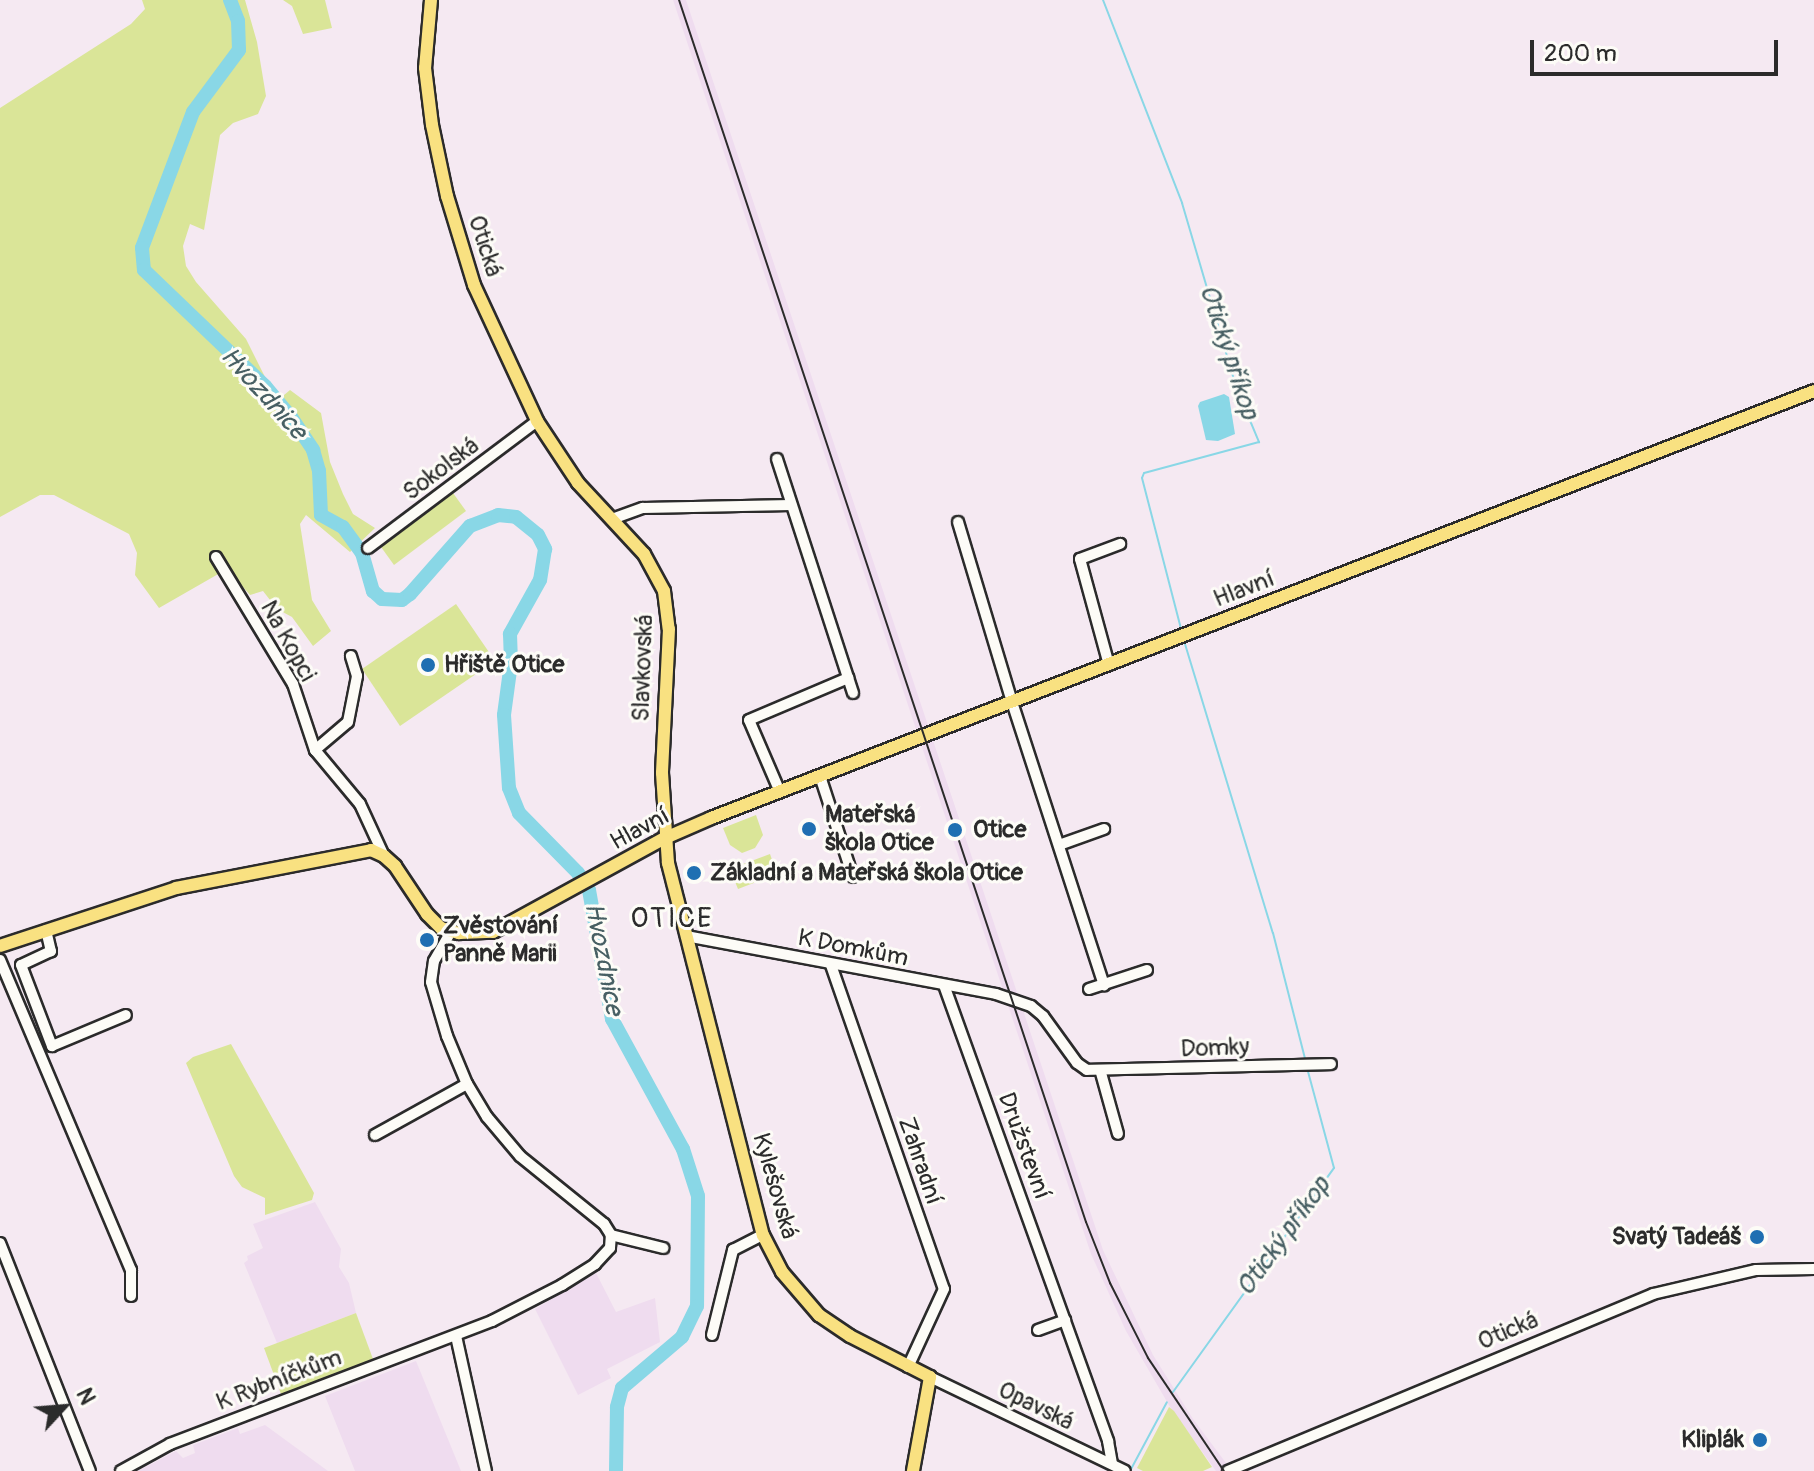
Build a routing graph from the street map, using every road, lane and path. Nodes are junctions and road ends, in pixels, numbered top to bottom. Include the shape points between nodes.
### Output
1 (431, 0) edge
2 (1814, 391) edge
3 (537, 421) junction
4 (777, 459) dead end
5 (578, 483) joint
6 (791, 505) junction
7 (612, 519) junction
8 (958, 522) dead end
9 (1120, 544) dead end
10 (368, 548) dead end
11 (216, 557) dead end
12 (351, 656) dead end
13 (1109, 665) junction
14 (848, 678) junction
15 (853, 693) dead end
16 (1012, 702) junction
17 (315, 750) junction
18 (820, 776) junction
19 (780, 792) junction
20 (1104, 829) dead end
21 (665, 838) junction
22 (1059, 845) junction
23 (384, 856) junction
24 (853, 877) dead end
25 (46, 930) junction
26 (451, 932) junction
27 (686, 936) junction
28 (0, 946) edge
29 (0, 960) edge
30 (831, 965) junction
31 (1147, 970) dead end
32 (944, 985) junction
33 (1104, 985) junction
34 (1089, 989) dead end
35 (126, 1015) dead end
36 (1331, 1064) dead end
37 (1101, 1073) junction
38 (467, 1084) junction
39 (1118, 1134) dead end
40 (375, 1135) dead end
41 (611, 1235) junction
42 (763, 1235) junction
43 (0, 1243) edge
44 (663, 1248) dead end
45 (1814, 1269) edge
46 (131, 1296) dead end
47 (1065, 1320) junction
48 (1038, 1330) dead end
49 (712, 1335) dead end
50 (456, 1336) junction
51 (908, 1367) junction
52 (930, 1377) junction
53 (1112, 1464) junction
54 (90, 1471) edge
55 (121, 1471) edge
56 (486, 1471) edge
57 (913, 1471) edge
58 (1124, 1471) edge
59 (1228, 1471) edge

1 - 3 main road, Otická via 425,68 447,196 481,303
2 - 13 main road, Hlavní
3 - 5 main road, Otická
3 - 10 street, Sokolská
4 - 6 street
5 - 7 main road, Slavkovská
6 - 7 street via 643,508
6 - 14 street
7 - 21 main road, Slavkovská via 649,561 668,610
8 - 16 street
9 - 13 street via 1080,559
11 - 17 street, Na Kopci via 293,684
12 - 17 street, Na Kopci via 357,676 348,722
13 - 16 main road, Hlavní
14 - 15 street
14 - 19 street via 749,720
16 - 18 main road, Hlavní
16 - 22 street
17 - 23 street, Na Kopci via 360,804
18 - 19 main road, Hlavní
18 - 24 street
19 - 21 main road, Hlavní
20 - 22 street
21 - 26 main road, Hlavní via 493,932
21 - 27 main road, Kylešovská
22 - 33 street
23 - 25 main road via 371,850 176,888
23 - 26 main road via 427,914
25 - 28 main road
25 - 35 street via 51,951 21,965 52,1046
26 - 38 street via 434,961 431,982
27 - 30 street, K Domkům
27 - 42 main road, Kylešovská
29 - 46 street via 131,1270
30 - 32 street, K Domkům
30 - 51 street, Zahradní via 944,1289
31 - 33 street
32 - 37 street, K Domkům via 1031,1006 1077,1063
32 - 47 street, Družstevní
33 - 34 street
36 - 37 street, Domky
37 - 39 street
38 - 40 street
38 - 41 street via 520,1156 592,1213
41 - 44 street
41 - 50 street, K Rybníčkům via 607,1253 579,1275
42 - 49 street via 733,1250
42 - 51 main road, Kylešovská via 782,1272 819,1315
43 - 54 street
45 - 59 street, Otická via 1756,1270 1653,1294
47 - 48 street
47 - 53 street, Družstevní
50 - 55 street, K Rybníčkům via 170,1444
50 - 56 street
51 - 52 main road, Kylešovská
52 - 53 street, Opavská
52 - 57 main road
53 - 58 street, Opavská

